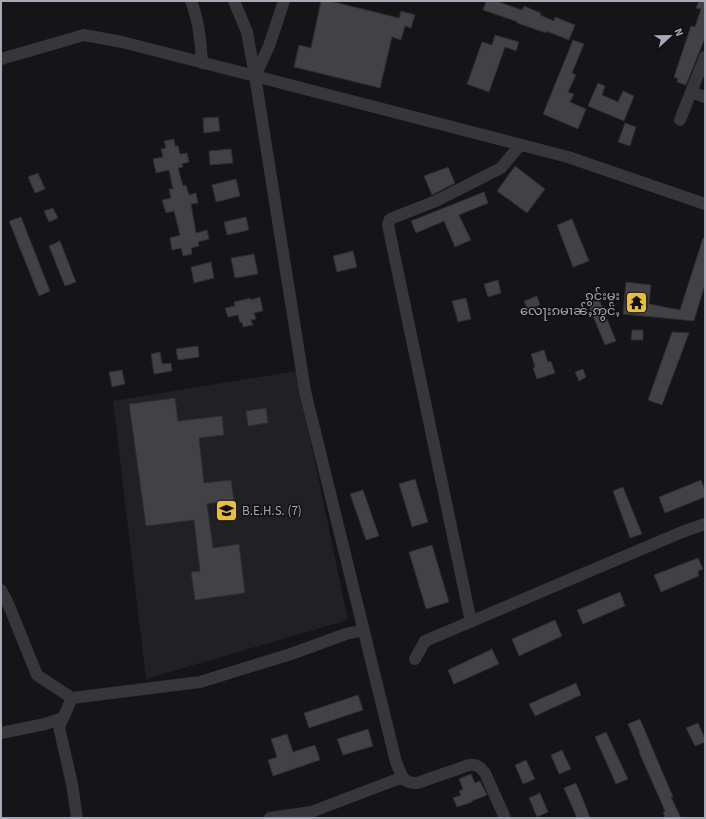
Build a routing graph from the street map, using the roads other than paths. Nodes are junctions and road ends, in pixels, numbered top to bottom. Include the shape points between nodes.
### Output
1 (191, 1) edge
2 (234, 1) edge
3 (284, 1) edge
4 (705, 57) edge
5 (1, 59) edge
6 (202, 63) junction
7 (255, 76) junction
8 (691, 92) junction
9 (705, 97) edge
10 (680, 120) dead end
11 (520, 145) junction
12 (705, 204) edge
13 (705, 524) edge
14 (1, 590) edge
15 (471, 622) junction
16 (364, 630) junction
17 (415, 659) dead end
18 (72, 698) junction
19 (63, 718) junction
20 (1, 734) edge
21 (403, 777) junction
22 (292, 816) edge
23 (77, 818) edge
24 (270, 818) edge
25 (505, 818) edge

1 - 6 street via 196,12
2 - 7 street via 247,32
3 - 7 street via 270,46
4 - 8 street
5 - 6 street via 84,35
6 - 7 street
7 - 11 street
7 - 16 street via 305,391
8 - 9 street
8 - 10 street
11 - 12 street via 568,158
11 - 15 street via 501,168 436,201 390,219 388,225
13 - 15 street
14 - 18 street via 37,675
15 - 17 street via 425,641
16 - 18 street via 200,682
16 - 21 street via 396,762
18 - 19 street
19 - 20 street
19 - 23 street via 59,727
21 - 22 street via 311,812
21 - 25 street via 407,782 417,783 476,764 485,773
22 - 24 street

